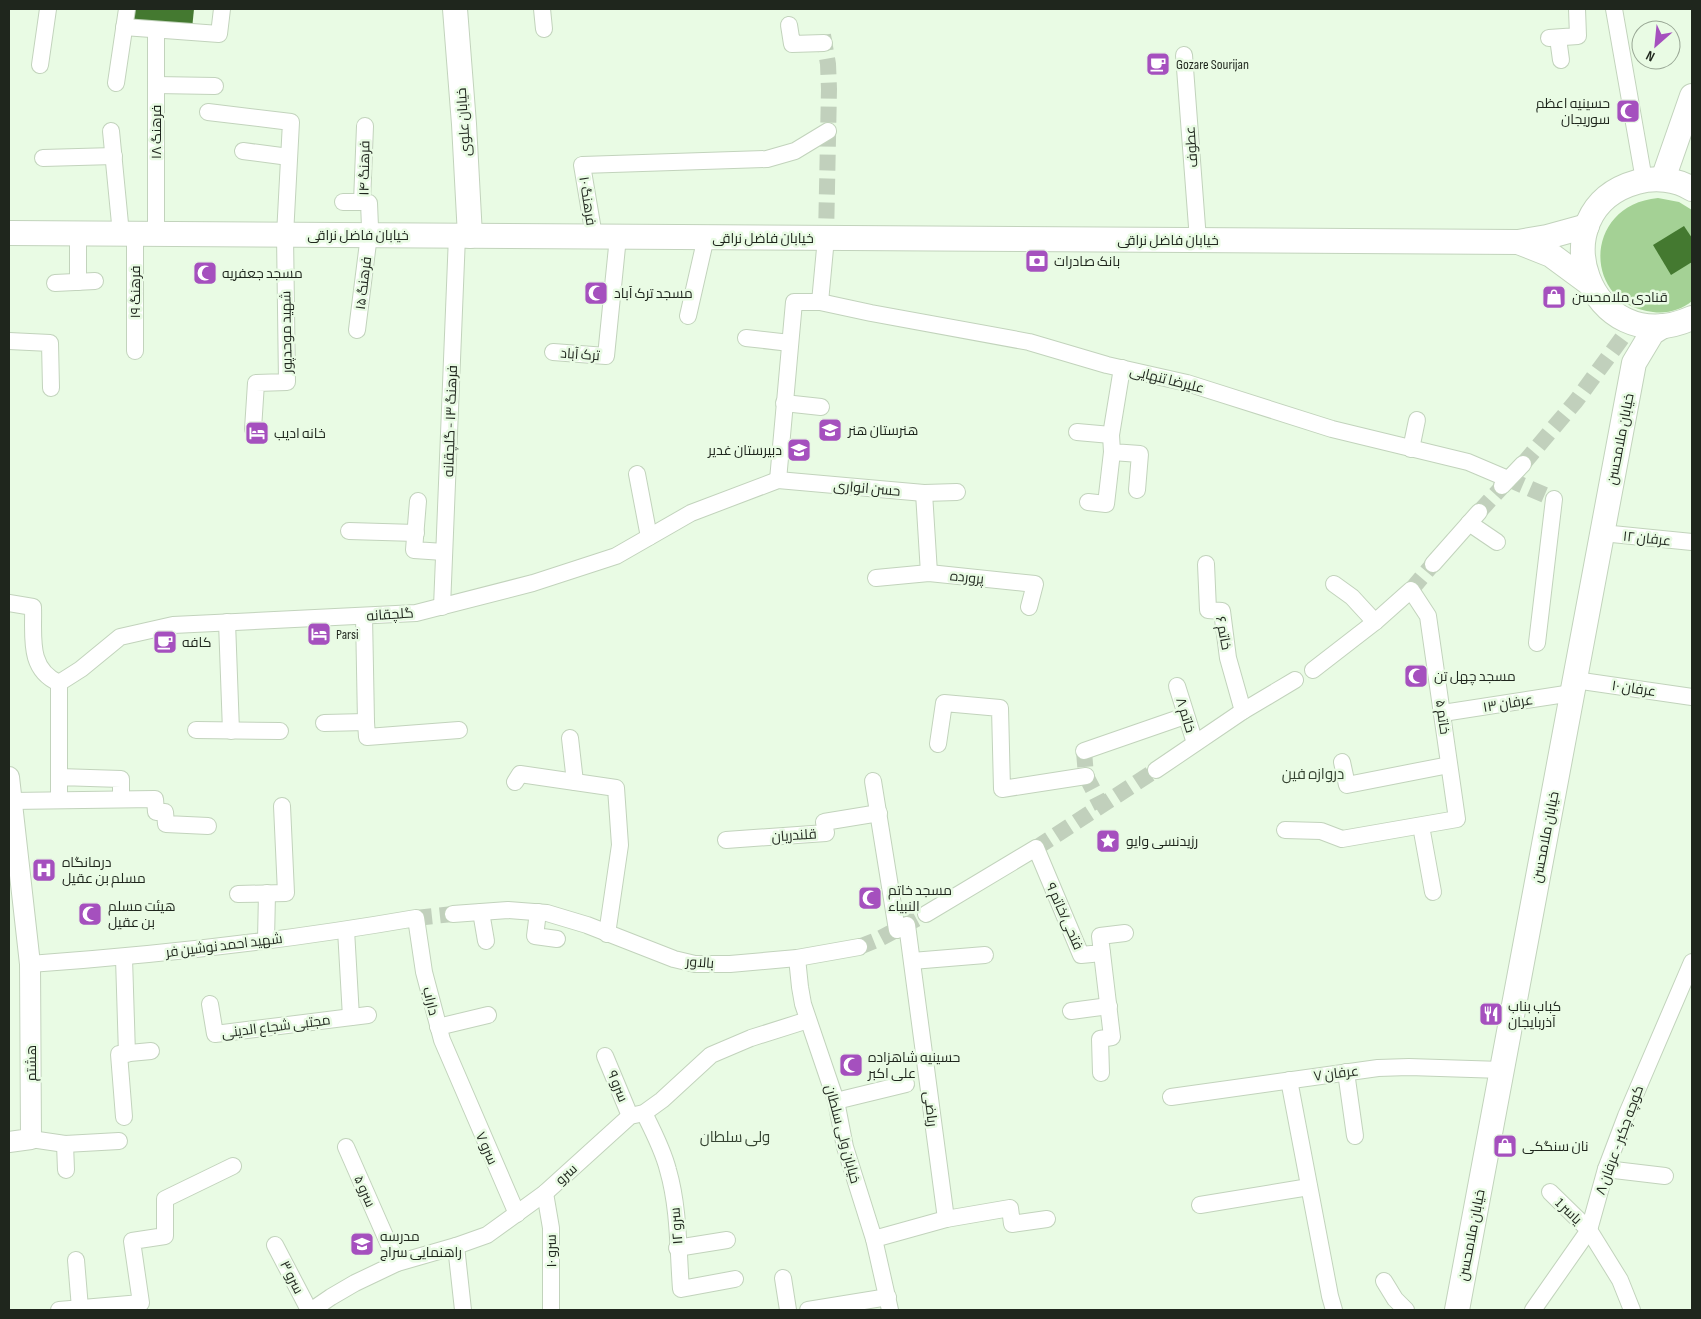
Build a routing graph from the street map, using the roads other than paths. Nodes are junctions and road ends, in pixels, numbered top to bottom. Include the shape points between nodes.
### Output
1 (48, 9) edge
2 (127, 9) edge
3 (222, 9) edge
4 (455, 9) edge
5 (542, 9) edge
6 (1577, 9) edge
7 (1614, 9) edge
8 (789, 25) dead end
9 (124, 28) junction
10 (544, 29) dead end
11 (156, 30) junction
12 (824, 43) dead end
13 (1184, 55) dead end
14 (1561, 60) dead end
15 (40, 65) dead end
16 (116, 82) dead end
17 (156, 85) junction
18 (214, 86) dead end
19 (1692, 96) edge
20 (208, 112) dead end
21 (365, 126) dead end
22 (111, 131) dead end
23 (828, 131) dead end
24 (243, 150) dead end
25 (114, 156) junction
26 (289, 156) junction
27 (43, 158) dead end
28 (1654, 179) junction
29 (1692, 189) edge
30 (343, 202) dead end
31 (362, 202) junction
32 (1587, 226) junction
33 (9, 233) edge
34 (78, 233) junction
35 (137, 234) junction
36 (285, 234) junction
37 (369, 236) junction
38 (463, 236) junction
39 (594, 236) junction
40 (618, 237) junction
41 (706, 237) junction
42 (826, 238) junction
43 (1198, 240) junction
44 (1518, 242) junction
45 (78, 282) junction
46 (95, 282) dead end
47 (55, 283) dead end
48 (1589, 283) junction
49 (820, 302) junction
50 (1614, 314) junction
51 (688, 316) dead end
52 (1692, 318) edge
53 (1663, 326) junction
54 (357, 330) dead end
55 (746, 338) dead end
56 (9, 341) edge
57 (790, 343) junction
58 (135, 351) dead end
59 (553, 352) dead end
60 (1634, 363) junction
61 (1122, 368) junction
62 (51, 388) dead end
63 (784, 403) junction
64 (821, 407) dead end
65 (1417, 420) dead end
66 (253, 429) dead end
67 (1077, 432) dead end
68 (1112, 435) junction
69 (1411, 449) junction
70 (1112, 452) junction
71 (1523, 464) tunnel mouth
72 (637, 474) dead end
73 (778, 480) junction
74 (1137, 490) dead end
75 (957, 492) dead end
76 (924, 493) junction
77 (1554, 499) dead end
78 (418, 501) dead end
79 (1088, 502) dead end
80 (349, 530) dead end
81 (416, 533) junction
82 (1602, 533) junction
83 (649, 537) junction
84 (1497, 542) dead end
85 (1692, 542) edge
86 (444, 552) junction
87 (1206, 564) dead end
88 (1433, 564) tunnel mouth
89 (929, 573) junction
90 (876, 578) dead end
91 (1334, 584) dead end
92 (9, 602) edge
93 (442, 607) junction
94 (1029, 607) dead end
95 (364, 616) junction
96 (227, 622) junction
97 (1375, 622) junction
98 (1537, 644) dead end
99 (1313, 670) dead end
100 (1295, 680) dead end
101 (59, 683) junction
102 (1177, 686) dead end
103 (1574, 686) junction
104 (1692, 697) edge
105 (1242, 711) junction
106 (1443, 713) junction
107 (1185, 716) junction
108 (366, 722) junction
109 (324, 723) dead end
110 (196, 730) dead end
111 (459, 730) dead end
112 (231, 731) junction
113 (280, 731) dead end
114 (570, 738) dead end
115 (1195, 743) junction
116 (938, 744) dead end
117 (1084, 751) dead end
118 (1342, 762) dead end
119 (1449, 765) junction
120 (1156, 770) tunnel mouth
121 (1086, 776) dead end
122 (9, 777) edge
123 (59, 777) junction
124 (873, 781) dead end
125 (515, 782) dead end
126 (575, 782) junction
127 (121, 799) junction
128 (59, 800) junction
129 (11, 801) junction
130 (282, 806) dead end
131 (878, 813) junction
132 (208, 826) dead end
133 (1421, 826) junction
134 (1285, 830) dead end
135 (726, 840) dead end
136 (1433, 892) dead end
137 (267, 893) junction
138 (238, 894) dead end
139 (481, 912) junction
140 (538, 912) junction
141 (453, 914) tunnel mouth
142 (926, 914) tunnel mouth
143 (416, 918) joint
144 (346, 930) junction
145 (1125, 933) dead end
146 (607, 934) junction
147 (557, 939) dead end
148 (266, 940) junction
149 (486, 941) dead end
150 (859, 947) tunnel mouth
151 (1102, 953) junction
152 (985, 955) dead end
153 (124, 958) junction
154 (797, 958) junction
155 (912, 962) junction
156 (1692, 962) edge
157 (30, 964) junction
158 (210, 1004) dead end
159 (1109, 1006) junction
160 (1071, 1011) dead end
161 (368, 1015) dead end
162 (488, 1015) dead end
163 (351, 1017) junction
164 (808, 1020) junction
165 (438, 1027) junction
166 (151, 1051) dead end
167 (127, 1054) junction
168 (605, 1056) dead end
169 (1502, 1070) junction
170 (1346, 1072) junction
171 (1101, 1073) dead end
172 (1289, 1080) junction
173 (458, 1082) joint
174 (906, 1084) dead end
175 (1172, 1098) dead end
176 (836, 1101) junction
177 (637, 1114) junction
178 (124, 1117) dead end
179 (1355, 1136) dead end
180 (32, 1139) junction
181 (119, 1141) dead end
182 (9, 1142) edge
183 (65, 1144) junction
184 (346, 1148) dead end
185 (234, 1166) dead end
186 (1606, 1169) junction
187 (66, 1170) dead end
188 (1666, 1176) dead end
189 (1309, 1187) junction
190 (1550, 1192) dead end
191 (545, 1193) junction
192 (1200, 1205) dead end
193 (517, 1214) junction
194 (946, 1219) junction
195 (1047, 1219) dead end
196 (1589, 1230) junction
197 (874, 1239) junction
198 (727, 1240) dead end
199 (275, 1245) dead end
200 (456, 1246) junction
201 (677, 1248) junction
202 (76, 1260) dead end
203 (397, 1263) junction
204 (735, 1278) dead end
205 (783, 1278) dead end
206 (1384, 1282) dead end
207 (889, 1303) edge
208 (80, 1308) junction
209 (59, 1310) edge
210 (310, 1310) edge
211 (463, 1310) edge
212 (551, 1310) edge
213 (788, 1310) edge
214 (808, 1310) edge
215 (1334, 1310) edge
216 (1406, 1310) edge
217 (1457, 1310) edge
218 (1533, 1310) edge
219 (1632, 1310) edge

1 - 15 street
2 - 9 street
3 - 11 street via 219,34
4 - 38 main road, خیابان علوی via 464,124
5 - 10 street
6 - 14 street via 1578,36 1554,38
7 - 28 street
8 - 12 street via 792,44
9 - 11 street
9 - 16 street
11 - 17 street, فرهنگ ۱۸
13 - 43 street, عطوف
17 - 18 street
17 - 35 street, فرهنگ ۱۸
19 - 28 main road
20 - 26 street via 291,122
21 - 31 street, فرهنگ ۱۴
22 - 25 street
23 - 39 street, فرهنگ ۱۰ via 795,151 767,159 582,165
24 - 26 street
25 - 27 street
25 - 35 street
26 - 36 street
28 - 29 main road
28 - 32 main road via 1627,185 1610,195
30 - 31 street
31 - 37 street, فرهنگ ۱۴ via 369,203
32 - 44 main road
32 - 48 main road via 1583,264
33 - 34 main road, خیابان فاضل نراقی
34 - 35 main road, خیابان فاضل نراقی
34 - 45 street
35 - 36 main road, خیابان فاضل نراقی
35 - 58 street, فرهنگ ۱۹
36 - 37 main road, خیابان فاضل نراقی
36 - 66 street, شهید موحدپور via 287,382 256,383
37 - 38 main road, خیابان فاضل نراقی
37 - 54 street, فرهنگ ۱۵
38 - 39 main road, خیابان فاضل نراقی
38 - 86 street, فرهنگ ۱۳ - گلچقانه
39 - 40 main road, خیابان فاضل نراقی
40 - 41 main road, خیابان فاضل نراقی
40 - 59 street, ترک آباد via 606,356
41 - 42 main road, خیابان فاضل نراقی
41 - 51 street
42 - 43 main road, خیابان فاضل نراقی
42 - 49 street
43 - 44 main road, خیابان فاضل نراقی
44 - 48 main road via 1551,255
45 - 46 street
45 - 47 street
48 - 50 main road
49 - 57 street, علیرضا تنهایی via 794,302
49 - 61 street, علیرضا تنهایی via 1029,342
50 - 53 main road via 1638,324
50 - 60 main road via 1625,334
52 - 53 main road
53 - 60 main road via 1652,333
55 - 57 street
56 - 62 street via 50,343
57 - 63 street
60 - 82 main road, خیابان ملامحسن
61 - 68 street
61 - 69 street, علیرضا تنهایی via 1187,383 1332,429
63 - 64 street
63 - 73 street
65 - 69 street
67 - 68 street
68 - 70 street
69 - 71 street, علیرضا تنهایی via 1468,462 1505,483
70 - 74 street via 1140,454
70 - 79 street via 1106,504
72 - 83 street
73 - 76 street, حسن انواری
73 - 83 street, گلچقانه via 691,513
75 - 76 street, حسن انواری
76 - 89 street
77 - 98 street
78 - 81 street
80 - 81 street
81 - 86 street via 414,550
82 - 85 street, عرفان ۱۲
82 - 103 main road, خیابان ملامحسن
83 - 93 street, گلچقانه via 616,556 532,584
84 - 88 street via 1474,518
86 - 93 street, فرهنگ ۱۳ - گلچقانه
87 - 105 street, خاتم ۶ via 1208,610 1222,611 1228,658
89 - 90 street, پرورده
89 - 94 street, پرورده via 1034,584
91 - 97 street via 1352,597
92 - 101 street via 33,606 35,660 50,680
93 - 95 street, گلچقانه via 416,613
95 - 96 street, گلچقانه
95 - 108 street
96 - 101 street, گلچقانه via 173,625 120,637
96 - 112 street
97 - 99 street
97 - 106 street, خاتم ۵ via 1411,590 1428,616
100 - 105 street
101 - 123 street
102 - 107 street, خاتم ۸
103 - 104 street, عرفان ۱۰
103 - 106 street, عرفان ۱۳
103 - 169 main road, خیابان ملامحسن
105 - 115 street
106 - 119 street, خاتم ۵
107 - 115 street, خاتم ۸
107 - 117 street
108 - 109 street
108 - 111 street via 367,737
110 - 112 street
112 - 113 street
114 - 126 street
115 - 120 street
116 - 121 street via 944,703 1000,708 1002,789
118 - 119 street via 1347,784
119 - 133 street, خاتم ۵ via 1457,819
122 - 129 street, هشتم
123 - 127 street via 121,779
123 - 128 street
124 - 131 street, ریاضی
125 - 126 street via 520,774
126 - 146 street via 616,788 620,846
127 - 128 street
127 - 132 street via 155,799 156,812 165,812 166,824
128 - 129 street
129 - 157 street, هشتم
130 - 137 street via 286,893
131 - 135 street, قلندریان via 824,822 826,833
131 - 155 street, ریاضی
133 - 134 street via 1342,839 1321,831
133 - 136 street
137 - 138 street
137 - 148 street
139 - 140 street, بالاور
139 - 141 street, بالاور
139 - 149 street
140 - 146 street, بالاور via 567,918
140 - 147 street via 535,936
142 - 151 street, فتحی/خاتم ۹ via 1036,848 1081,955
143 - 144 street, شهید احمد نوشین فر
143 - 165 street, داراب via 424,972
144 - 148 street, شهید احمد نوشین فر
144 - 163 street
145 - 151 street, فتحی/خاتم ۹ via 1100,936
146 - 154 street, بالاور via 684,962 730,964
148 - 153 street, شهید احمد نوشین فر
150 - 154 street, بالاور
151 - 159 street
152 - 155 street
153 - 157 street, شهید احمد نوشین فر
153 - 167 street
154 - 164 street, خیابان ولی سلطان
155 - 194 street, ریاضی
156 - 186 street, کوچه چکبر - عرفان ۸
157 - 180 street, هشتم
158 - 163 street, مجتبی شجاع الدینی via 214,1034
159 - 160 street
159 - 171 street via 1112,1037 1100,1039
161 - 163 street, مجتبی شجاع الدینی
162 - 165 street
164 - 176 street, خیابان ولی سلطان
164 - 177 street, سرو via 711,1055 662,1100
165 - 173 street, داراب
166 - 167 street
167 - 178 street via 119,1054
168 - 177 street, سرو ۹
169 - 170 street, عرفان ۷ via 1409,1067
169 - 217 main road, خیابان ملامحسن
170 - 172 street, عرفان ۷
170 - 179 street
172 - 175 street, عرفان ۷
172 - 189 street
173 - 193 street, سرو ۷
174 - 176 street
176 - 197 street, خیابان ولی سلطان via 846,1147
177 - 191 street, سرو
177 - 201 street, سرو ۱۲ via 662,1150 669,1172
180 - 182 street
180 - 183 street
181 - 183 street
183 - 187 street
184 - 203 street, سرو ۵
185 - 208 street via 165,1199 164,1236 132,1241 141,1303
186 - 188 street
186 - 196 street, کوچه چکبر - عرفان ۸
189 - 192 street
189 - 215 street
190 - 196 street, یاسر 1
191 - 193 street, سرو
191 - 212 street, سرو ۱۰ via 551,1228
193 - 200 street, سرو via 488,1234
194 - 195 street via 1010,1208 1012,1224
194 - 197 street
196 - 218 street, کوچه چکبر - عرفان ۸
196 - 219 street, یاسر 1 via 1620,1280
197 - 207 street, خیابان ولی سلطان
198 - 201 street
199 - 210 street, سرو ۳
200 - 203 street, سرو
200 - 211 street
201 - 204 street, سرو ۱۲ via 681,1289
202 - 208 street
203 - 210 street, سرو
205 - 213 street
206 - 216 street
207 - 214 street
208 - 209 street

